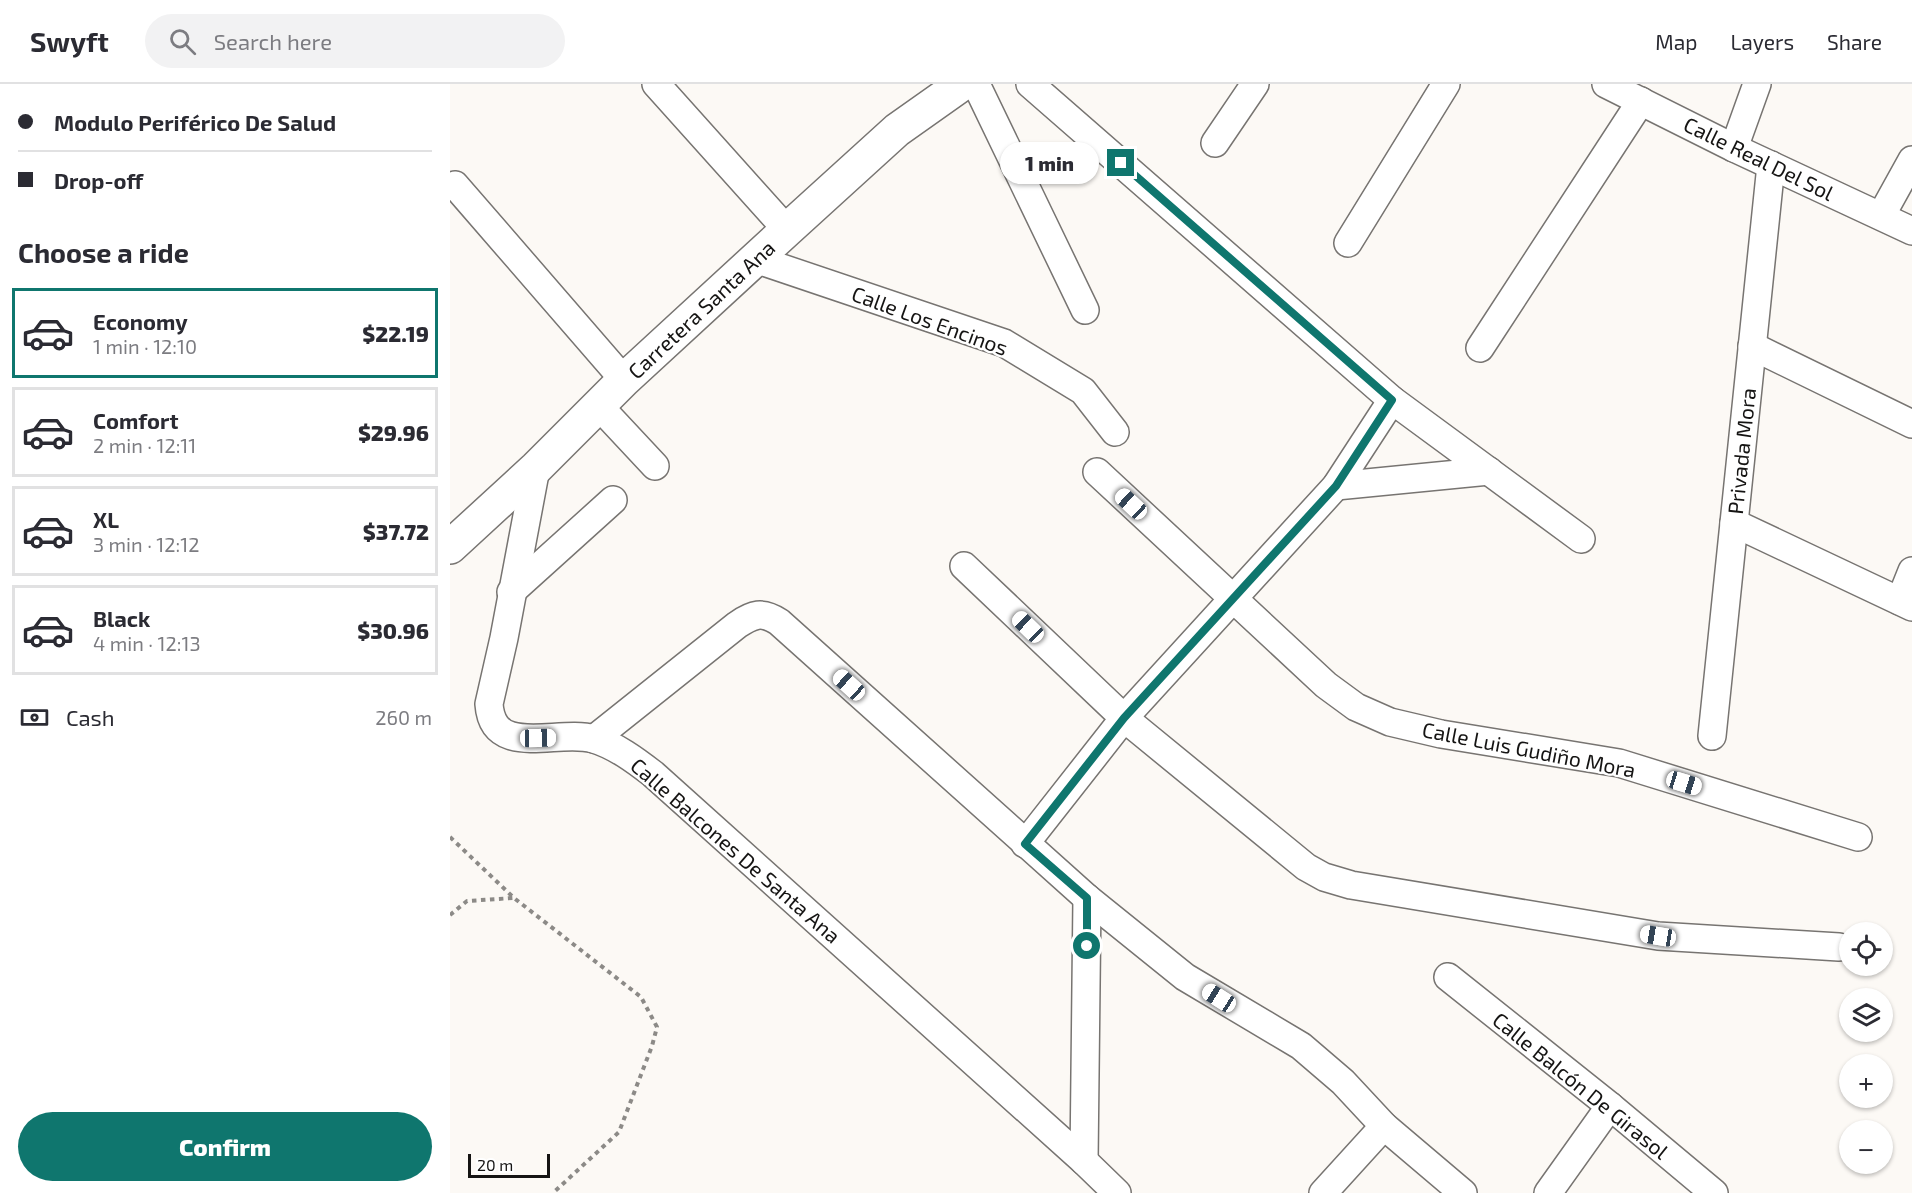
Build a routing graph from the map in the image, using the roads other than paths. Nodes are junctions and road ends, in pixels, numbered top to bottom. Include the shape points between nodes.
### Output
1 (656, 84) edge
2 (962, 84) edge
3 (976, 84) edge
4 (1030, 84) edge
5 (1255, 84) edge
6 (1446, 84) edge
7 (1606, 84) edge
8 (1757, 84) edge
9 (1641, 101) junction
10 (1215, 143) dead end
11 (1734, 148) junction
12 (1912, 160) edge
13 (1771, 165) junction
14 (455, 185) dead end
15 (1881, 216) junction
16 (787, 230) junction
17 (1912, 231) edge
18 (1348, 243) dead end
19 (755, 259) junction
20 (1085, 310) dead end
21 (1752, 346) junction
22 (1480, 348) dead end
23 (624, 380) junction
24 (1392, 400) junction
25 (598, 405) junction
26 (1912, 424) edge
27 (1115, 432) dead end
28 (655, 466) dead end
29 (536, 468) junction
30 (1489, 471) junction
31 (1097, 472) dead end
32 (1336, 486) junction
33 (613, 500) dead end
34 (1734, 523) junction
35 (1581, 539) dead end
36 (450, 547) edge
37 (964, 566) dead end
38 (1912, 571) edge
39 (511, 592) junction
40 (1234, 599) junction
41 (1906, 604) edge
42 (1124, 718) junction
43 (1712, 736) dead end
44 (594, 739) junction
45 (1858, 837) dead end
46 (1025, 844) junction
47 (1087, 898) junction
48 (1839, 947) dead end
49 (1448, 977) dead end
50 (1610, 1106) junction
51 (1384, 1126) junction
52 (1084, 1161) junction
53 (1117, 1193) edge
54 (1323, 1193) edge
55 (1462, 1193) edge
56 (1548, 1193) edge
57 (1714, 1193) edge

1 - 16 street
2 - 16 main road, Carretera Santa Ana via 897,130
3 - 20 street
4 - 24 street
5 - 10 street
6 - 18 street
7 - 9 street, Calle Real Del Sol
8 - 11 street
9 - 11 street, Calle Real Del Sol
9 - 22 street
11 - 13 street, Calle Real Del Sol
12 - 15 street
13 - 15 street, Calle Real Del Sol
13 - 21 street, Privada Mora
14 - 23 street
15 - 17 street, Calle Real Del Sol
16 - 19 main road, Carretera Santa Ana
19 - 23 main road, Carretera Santa Ana
19 - 27 street, Calle Los Encinos via 1005,343 1083,391
21 - 26 street
21 - 34 street, Privada Mora
23 - 25 main road, Carretera Santa Ana
24 - 30 street
24 - 32 street
25 - 28 street
25 - 29 main road, Carretera Santa Ana
29 - 36 main road, Carretera Santa Ana
29 - 39 street, Calle Balcones De Santa Ana
30 - 32 street
30 - 35 street
31 - 40 street, Calle Luis Gudiño Mora
32 - 40 street
33 - 39 street
34 - 41 street
34 - 43 street, Privada Mora
37 - 42 street
38 - 41 street
39 - 44 street, Calle Balcones De Santa Ana via 489,704 493,722 506,735 516,738
40 - 42 street
40 - 45 street, Calle Luis Gudiño Mora via 1326,685 1356,707 1390,722 1619,763
42 - 46 street
42 - 48 street via 1306,867 1324,877 1351,885 1658,936
44 - 46 street via 737,625 761,614 779,622
44 - 52 street, Calle Balcones De Santa Ana via 625,753 653,774
46 - 47 street
47 - 51 street via 1185,977 1301,1046 1343,1082
47 - 52 street
49 - 50 street, Calle Balcón De Girasol
50 - 56 street
50 - 57 street, Calle Balcón De Girasol
51 - 54 street
51 - 55 street
52 - 53 street, Calle Balcones De Santa Ana

